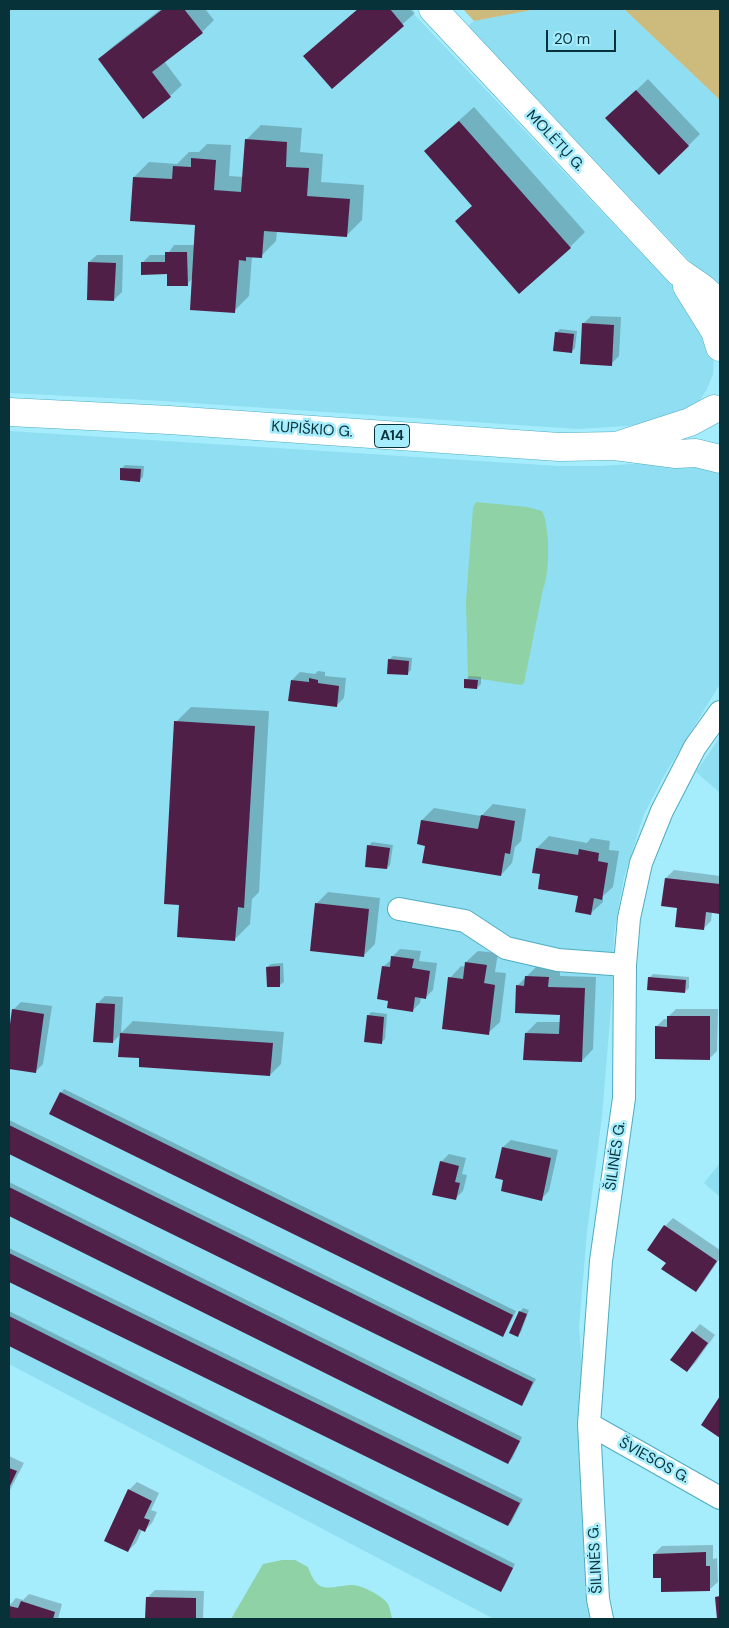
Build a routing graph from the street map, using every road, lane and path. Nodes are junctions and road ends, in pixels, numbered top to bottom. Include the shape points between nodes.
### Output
1 (433, 9) edge
2 (679, 272) junction
3 (720, 304) edge
4 (720, 347) edge
5 (718, 401) edge
6 (9, 412) edge
7 (616, 446) junction
8 (720, 454) edge
9 (720, 459) edge
10 (720, 712) edge
11 (399, 909) dead end
12 (625, 965) junction
13 (589, 1424) junction
14 (720, 1498) edge
15 (602, 1619) edge

1 - 2 main road, MOLĖTŲ G.
2 - 3 main road, MOLĖTŲ G.
2 - 4 main road, MOLĖTŲ G. via 715,332
5 - 7 main road, KUPIŠKIO G. / A14 via 690,422
5 - 8 main road, A14 via 710,421 710,435
6 - 7 main road, KUPIŠKIO G. / A14 via 559,447
7 - 9 main road, KUPIŠKIO G. / A14 via 676,454 696,453
10 - 12 street, ŠILINĖS G. via 695,747 662,811 641,863 629,918
11 - 12 street via 465,921 506,948 558,960
12 - 13 street, ŠILINĖS G. via 624,1098 601,1261
13 - 14 street, ŠVIESOS G.
13 - 15 street, ŠILINĖS G. via 598,1599

